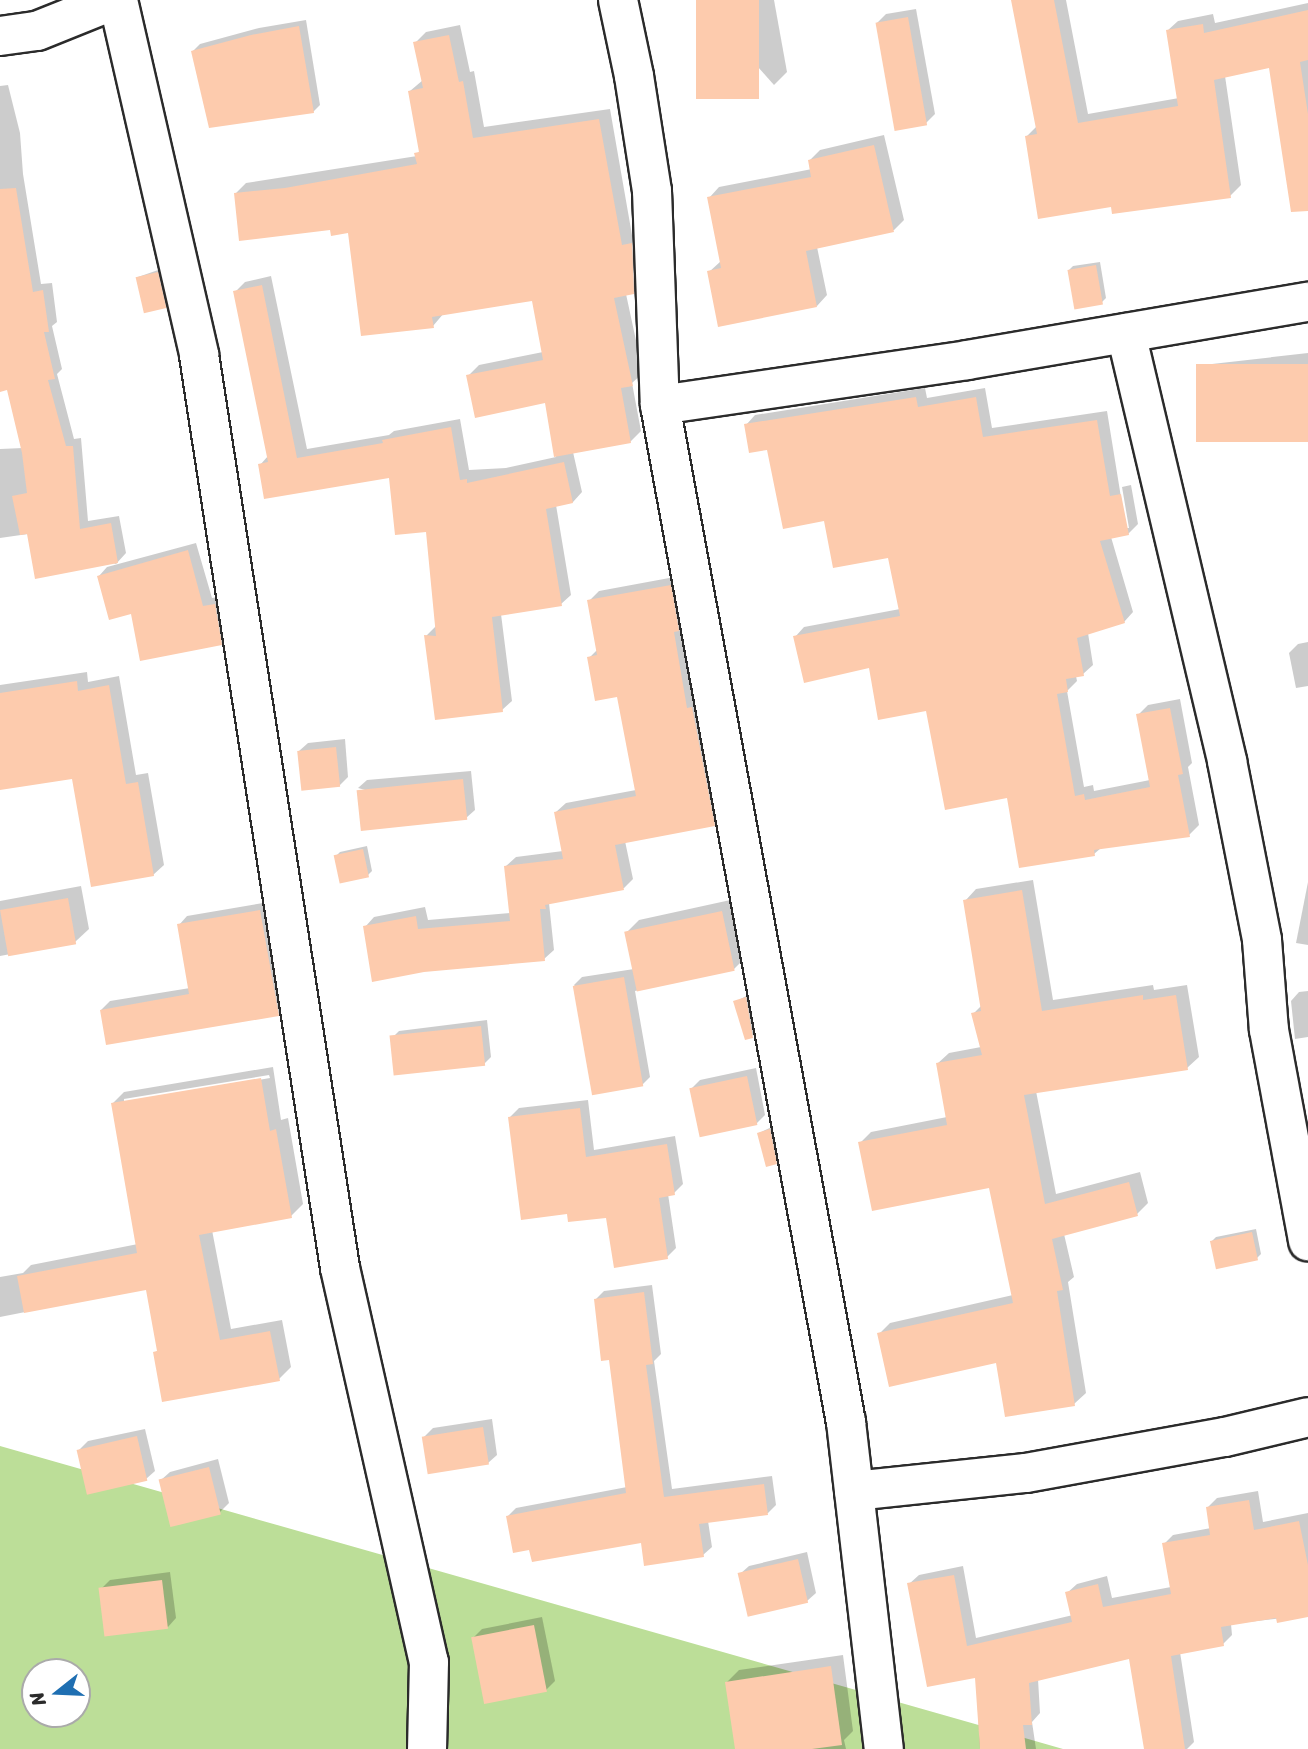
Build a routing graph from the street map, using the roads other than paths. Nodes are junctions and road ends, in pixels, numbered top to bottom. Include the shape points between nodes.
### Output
1 (116, 0) edge
2 (618, 0) edge
3 (0, 36) edge
4 (1308, 302) edge
5 (1126, 333) junction
6 (660, 405) junction
7 (1308, 1241) edge
8 (1308, 1417) edge
9 (854, 1492) junction
10 (426, 1749) edge
11 (884, 1749) edge

1 - 3 street via 37,31
1 - 10 street via 199,355 340,1268 429,1662
2 - 6 street via 652,191
4 - 5 street
5 - 6 street
5 - 7 street via 1227,761 1262,940 1269,1030
6 - 9 street via 841,1394
8 - 9 street via 1027,1473
9 - 11 street

